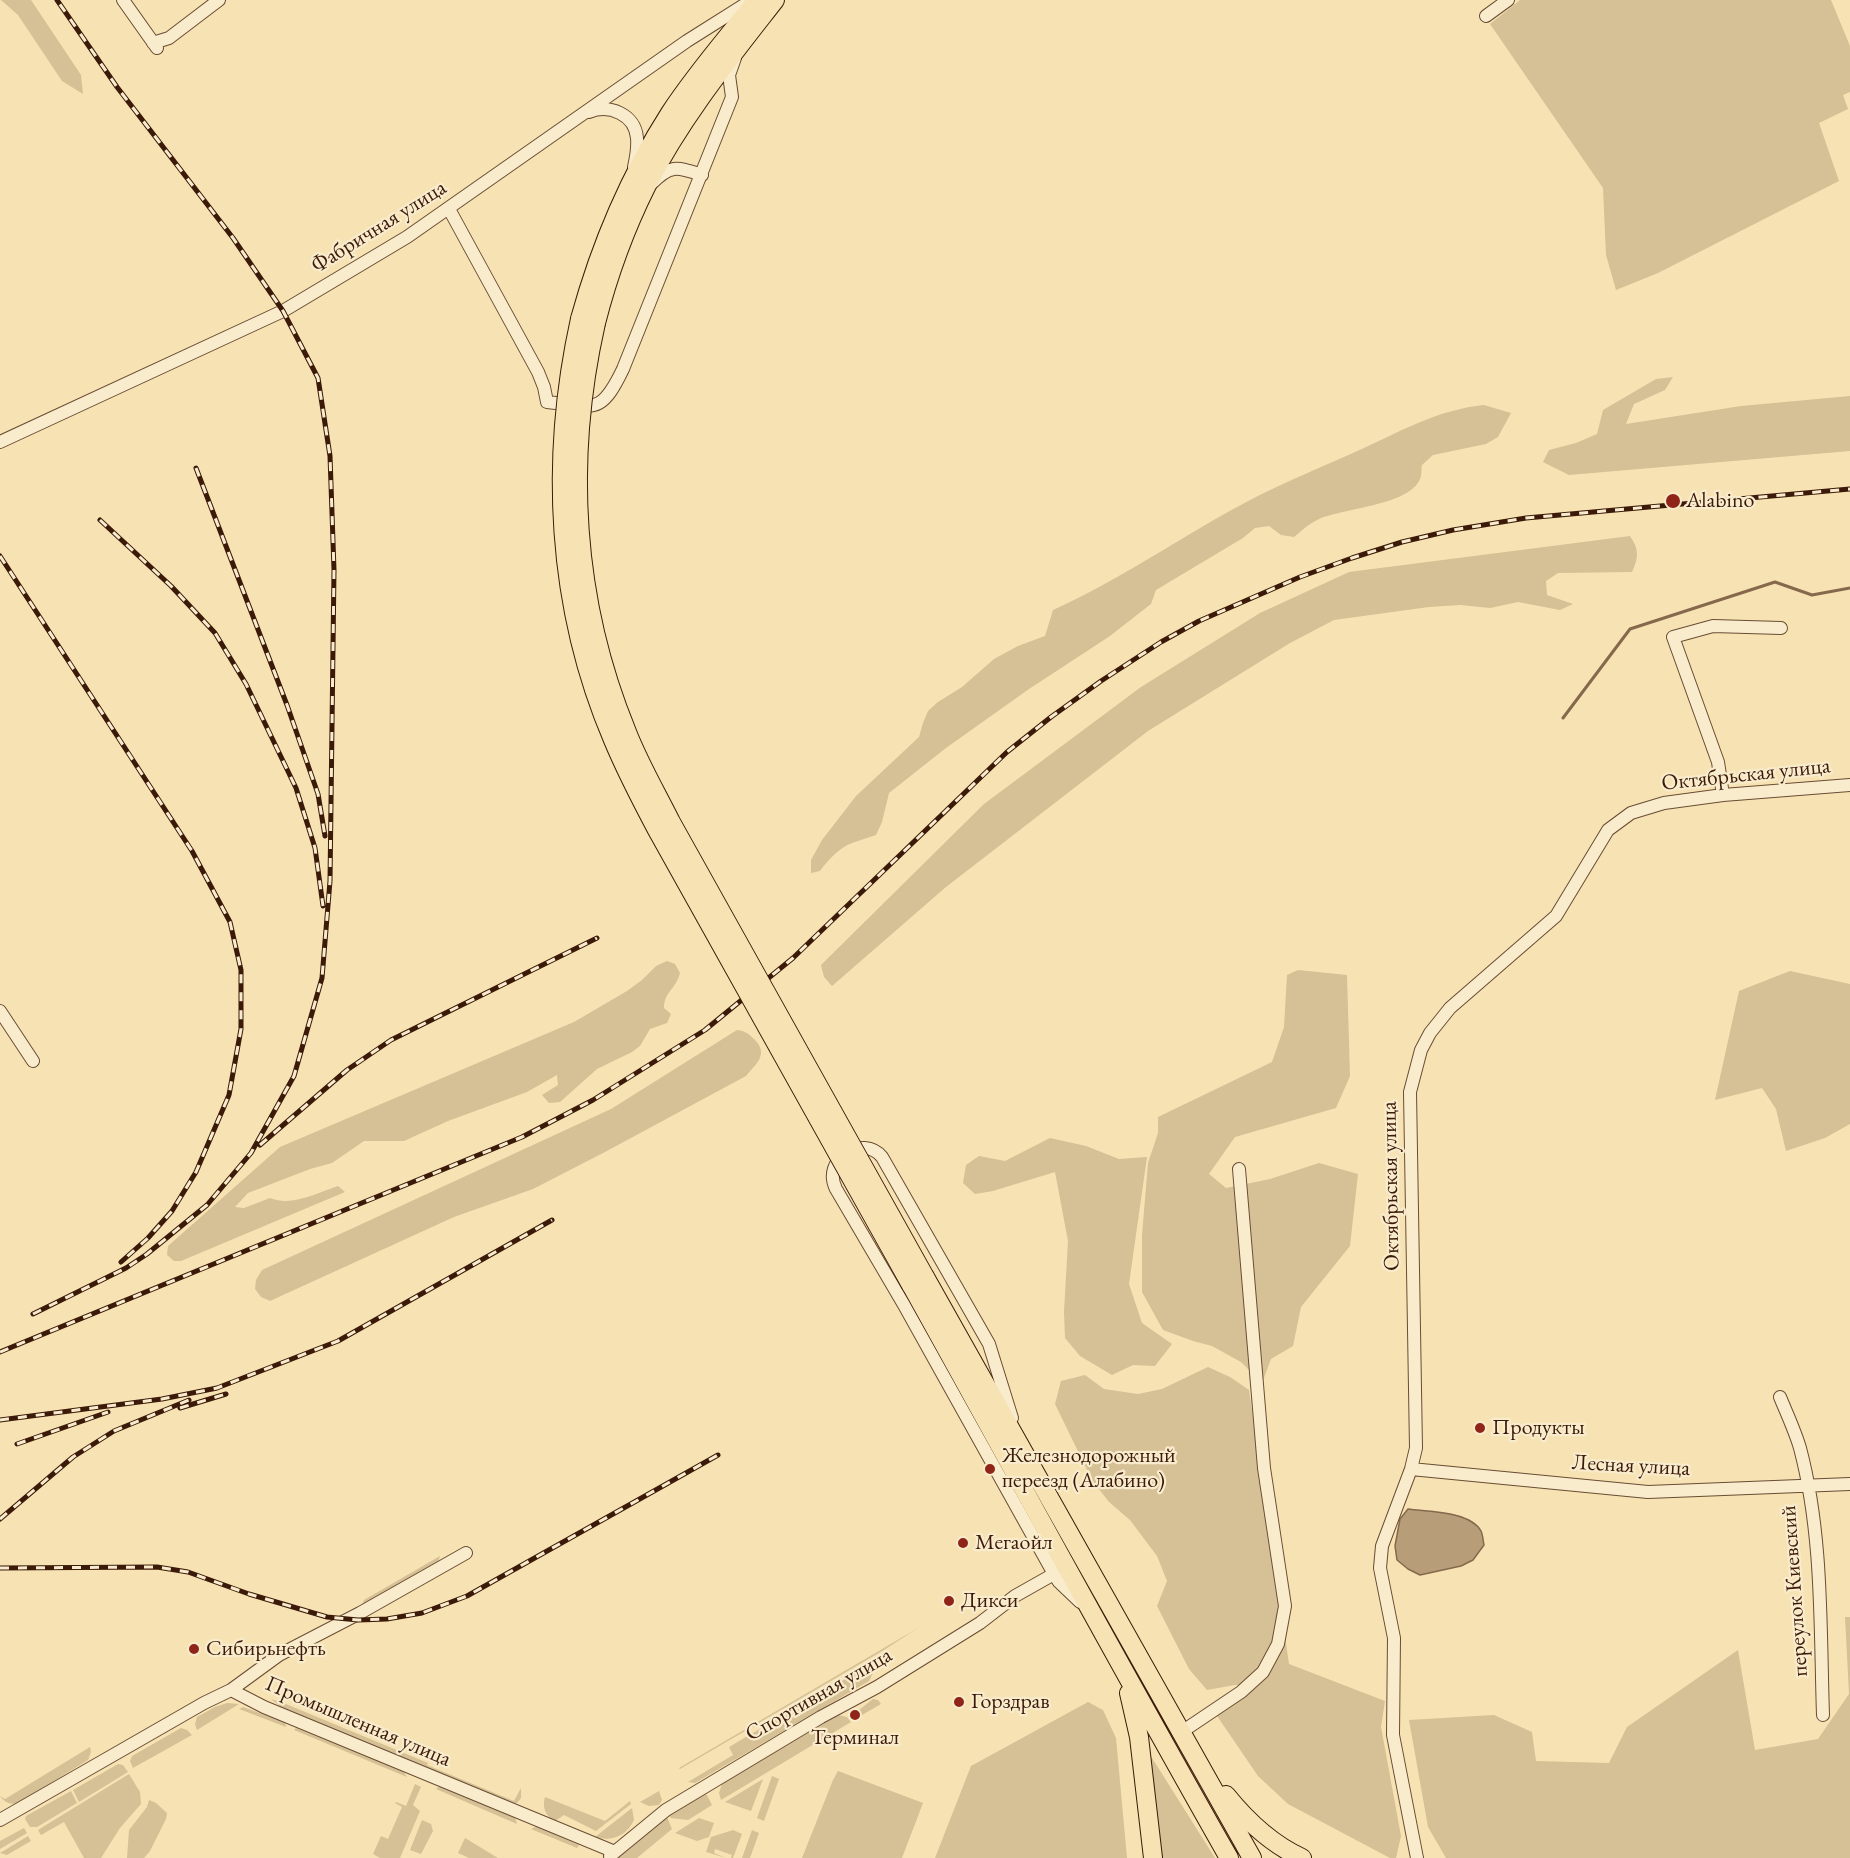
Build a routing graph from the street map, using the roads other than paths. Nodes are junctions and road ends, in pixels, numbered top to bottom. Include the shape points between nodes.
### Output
1 (123, 0) edge
2 (219, 0) edge
3 (752, 0) edge
4 (757, 0) edge
5 (775, 0) edge
6 (1508, 0) edge
7 (1486, 16) dead end
8 (740, 45) junction
9 (579, 116) junction
10 (702, 175) junction
11 (636, 190) junction
12 (449, 209) junction
13 (0, 442) edge
14 (1781, 628) dead end
15 (1850, 785) edge
16 (1723, 795) junction
17 (0, 1011) edge
18 (33, 1061) dead end
19 (1239, 1169) dead end
20 (918, 1281) junction
21 (962, 1378) junction
22 (1780, 1397) dead end
23 (981, 1442) junction
24 (1411, 1469) junction
25 (1039, 1483) junction
26 (1850, 1484) edge
27 (1808, 1485) junction
28 (466, 1553) dead end
29 (1054, 1574) junction
30 (1095, 1618) junction
31 (1123, 1671) junction
32 (231, 1689) junction
33 (1823, 1715) dead end
34 (1185, 1740) junction
35 (0, 1820) edge
36 (611, 1855) edge
37 (1416, 1857) edge
38 (1153, 1858) edge
39 (1229, 1858) edge
40 (1252, 1858) edge
41 (1302, 1858) edge

1 - 2 street via 155,46
3 - 9 street, Фабричная улица
4 - 11 highway via 689,86 652,143
5 - 8 highway
6 - 7 street
8 - 10 street via 729,75 732,97
8 - 11 highway
9 - 11 street via 604,108 629,120 637,136
9 - 12 street, Фабричная улица
10 - 11 street via 679,168 668,170
10 - 12 street via 616,384 604,400 592,406 547,402 538,372
11 - 20 highway, bridge via 615,214 601,251 588,321 572,356 563,423 562,525 577,628 598,702 657,830
12 - 13 street, Фабричная улица via 283,311
14 - 16 street via 1713,626 1673,637 1718,762
15 - 16 street, Октябрьская улица
16 - 24 street, Октябрьская улица via 1664,803 1631,813 1608,830 1556,916 1450,1008 1421,1050 1410,1092 1416,1448
17 - 18 street
19 - 34 street via 1264,1468 1285,1606 1278,1644 1263,1672
20 - 21 highway
20 - 25 highway
21 - 23 street
21 - 30 highway
22 - 27 street, переулок Киевский via 1799,1446
23 - 25 street via 833,1183 834,1164 851,1151 865,1148 882,1157 978,1323
23 - 29 street
24 - 27 street, Лесная улица via 1648,1492
24 - 37 street, Октябрьская улица via 1382,1546 1380,1568 1394,1638 1393,1735
25 - 34 highway
26 - 27 street, Лесная улица
27 - 33 street, переулок Киевский via 1818,1559
28 - 32 street via 279,1655
29 - 30 street
29 - 36 street, Спортивная улица via 877,1687 666,1810
30 - 31 highway
31 - 38 highway via 1139,1737
31 - 39 highway
32 - 35 street, Промышленная улица
32 - 36 street, Промышленная улица via 264,1707
34 - 40 highway
34 - 41 highway via 1248,1821

